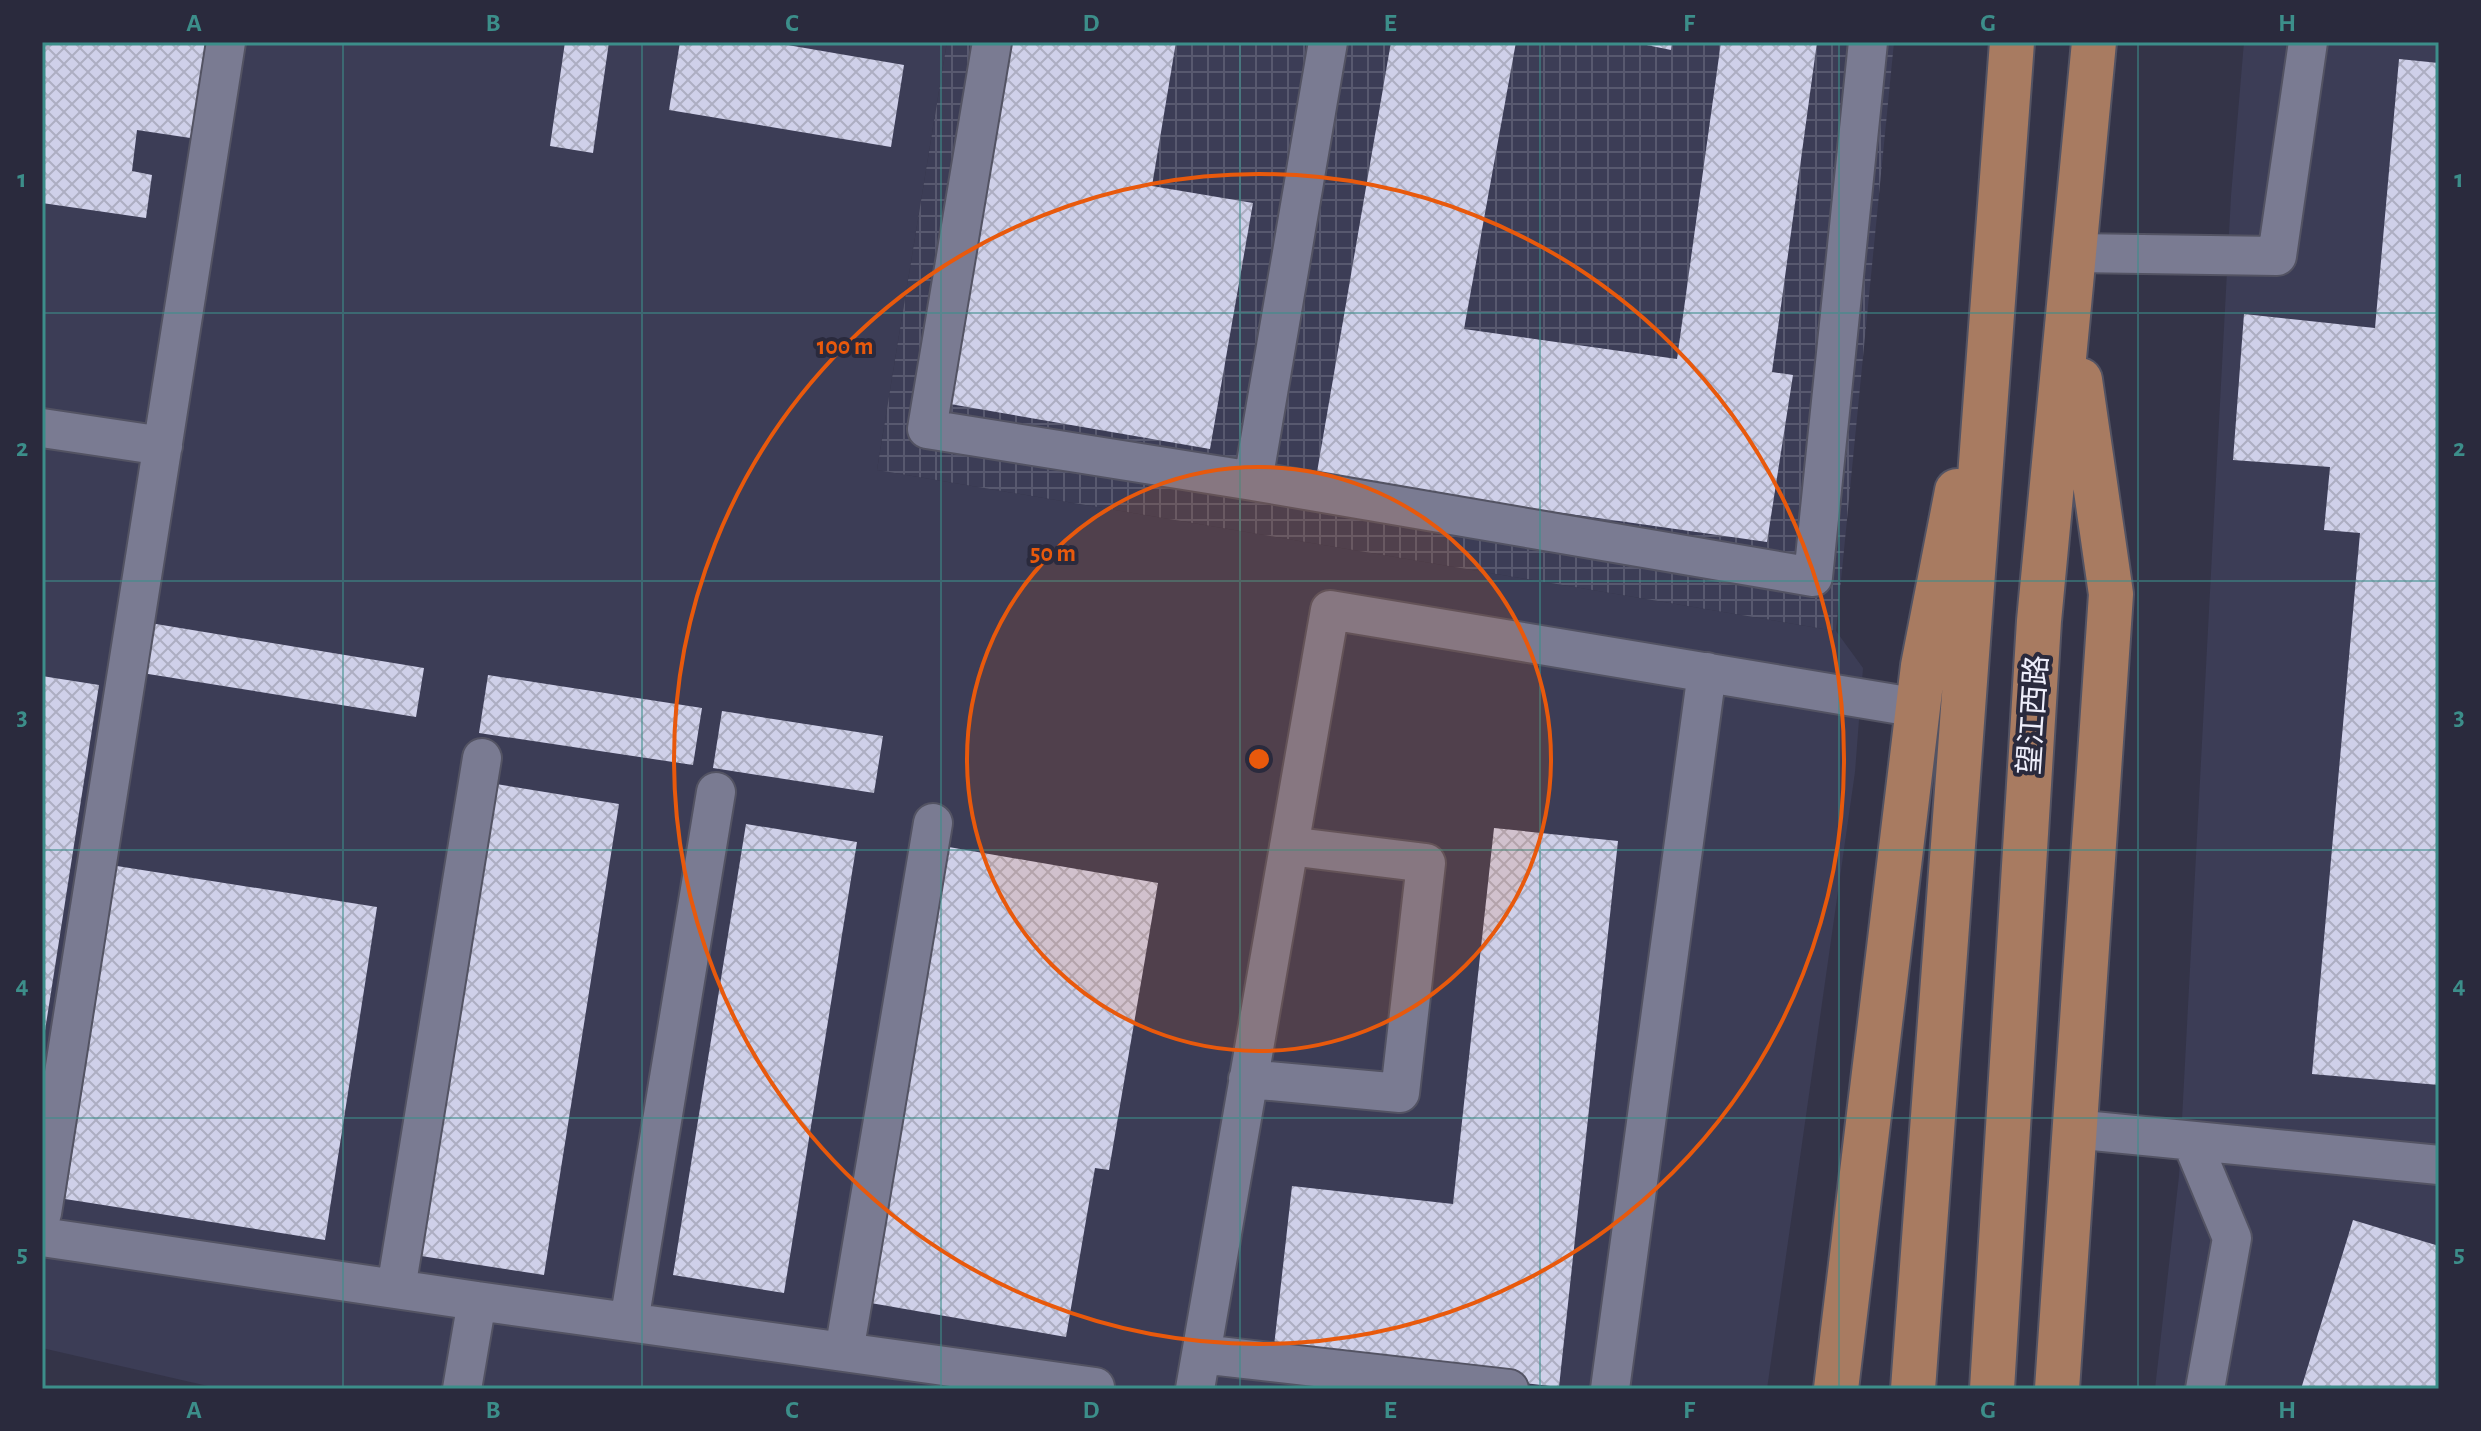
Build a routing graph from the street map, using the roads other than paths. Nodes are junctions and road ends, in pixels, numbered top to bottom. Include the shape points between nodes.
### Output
1 (226, 42) edge
2 (992, 42) edge
3 (1328, 42) edge
4 (1868, 42) edge
5 (2012, 42) edge
6 (2094, 42) edge
7 (2308, 42) edge
8 (2075, 253) junction
9 (2070, 311) junction
10 (1991, 316) junction
11 (42, 428) edge
12 (163, 446) junction
13 (1253, 481) junction
14 (1707, 672) junction
15 (1919, 708) junction
16 (482, 758) dead end
17 (716, 792) dead end
18 (933, 823) dead end
19 (1289, 846) junction
20 (1248, 1079) junction
21 (2073, 1129) junction
22 (2192, 1142) junction
23 (2439, 1165) edge
24 (42, 1213) edge
25 (42, 1237) edge
26 (396, 1289) junction
27 (477, 1301) junction
28 (629, 1322) junction
29 (844, 1352) junction
30 (1198, 1372) edge
31 (1095, 1387) dead end
32 (462, 1389) edge
33 (1509, 1389) edge
34 (1610, 1389) edge
35 (1836, 1389) edge
36 (1913, 1389) edge
37 (1992, 1389) edge
38 (2057, 1389) edge
39 (2205, 1389) edge

1 - 12 lane
2 - 13 lane via 927,429
3 - 13 lane
4 - 13 lane via 1813,577
5 - 10 main road
6 - 8 main road, 望江西路
7 - 8 lane via 2277,256
8 - 9 main road, 望江西路
9 - 21 main road via 2111,594
9 - 37 main road, 望江西路 via 2039,621
10 - 15 main road
10 - 36 main road
11 - 12 lane
12 - 24 lane
14 - 15 lane
14 - 19 lane via 1330,610
14 - 34 lane
15 - 35 main road
16 - 26 lane
17 - 28 lane
18 - 29 lane
19 - 20 lane
19 - 20 lane via 1426,863 1400,1093
20 - 30 lane
21 - 22 lane
21 - 38 main road
22 - 23 lane
22 - 39 lane via 2232,1238
25 - 26 lane
26 - 27 lane
27 - 28 lane
27 - 32 lane
28 - 29 lane
29 - 31 lane
30 - 33 lane

